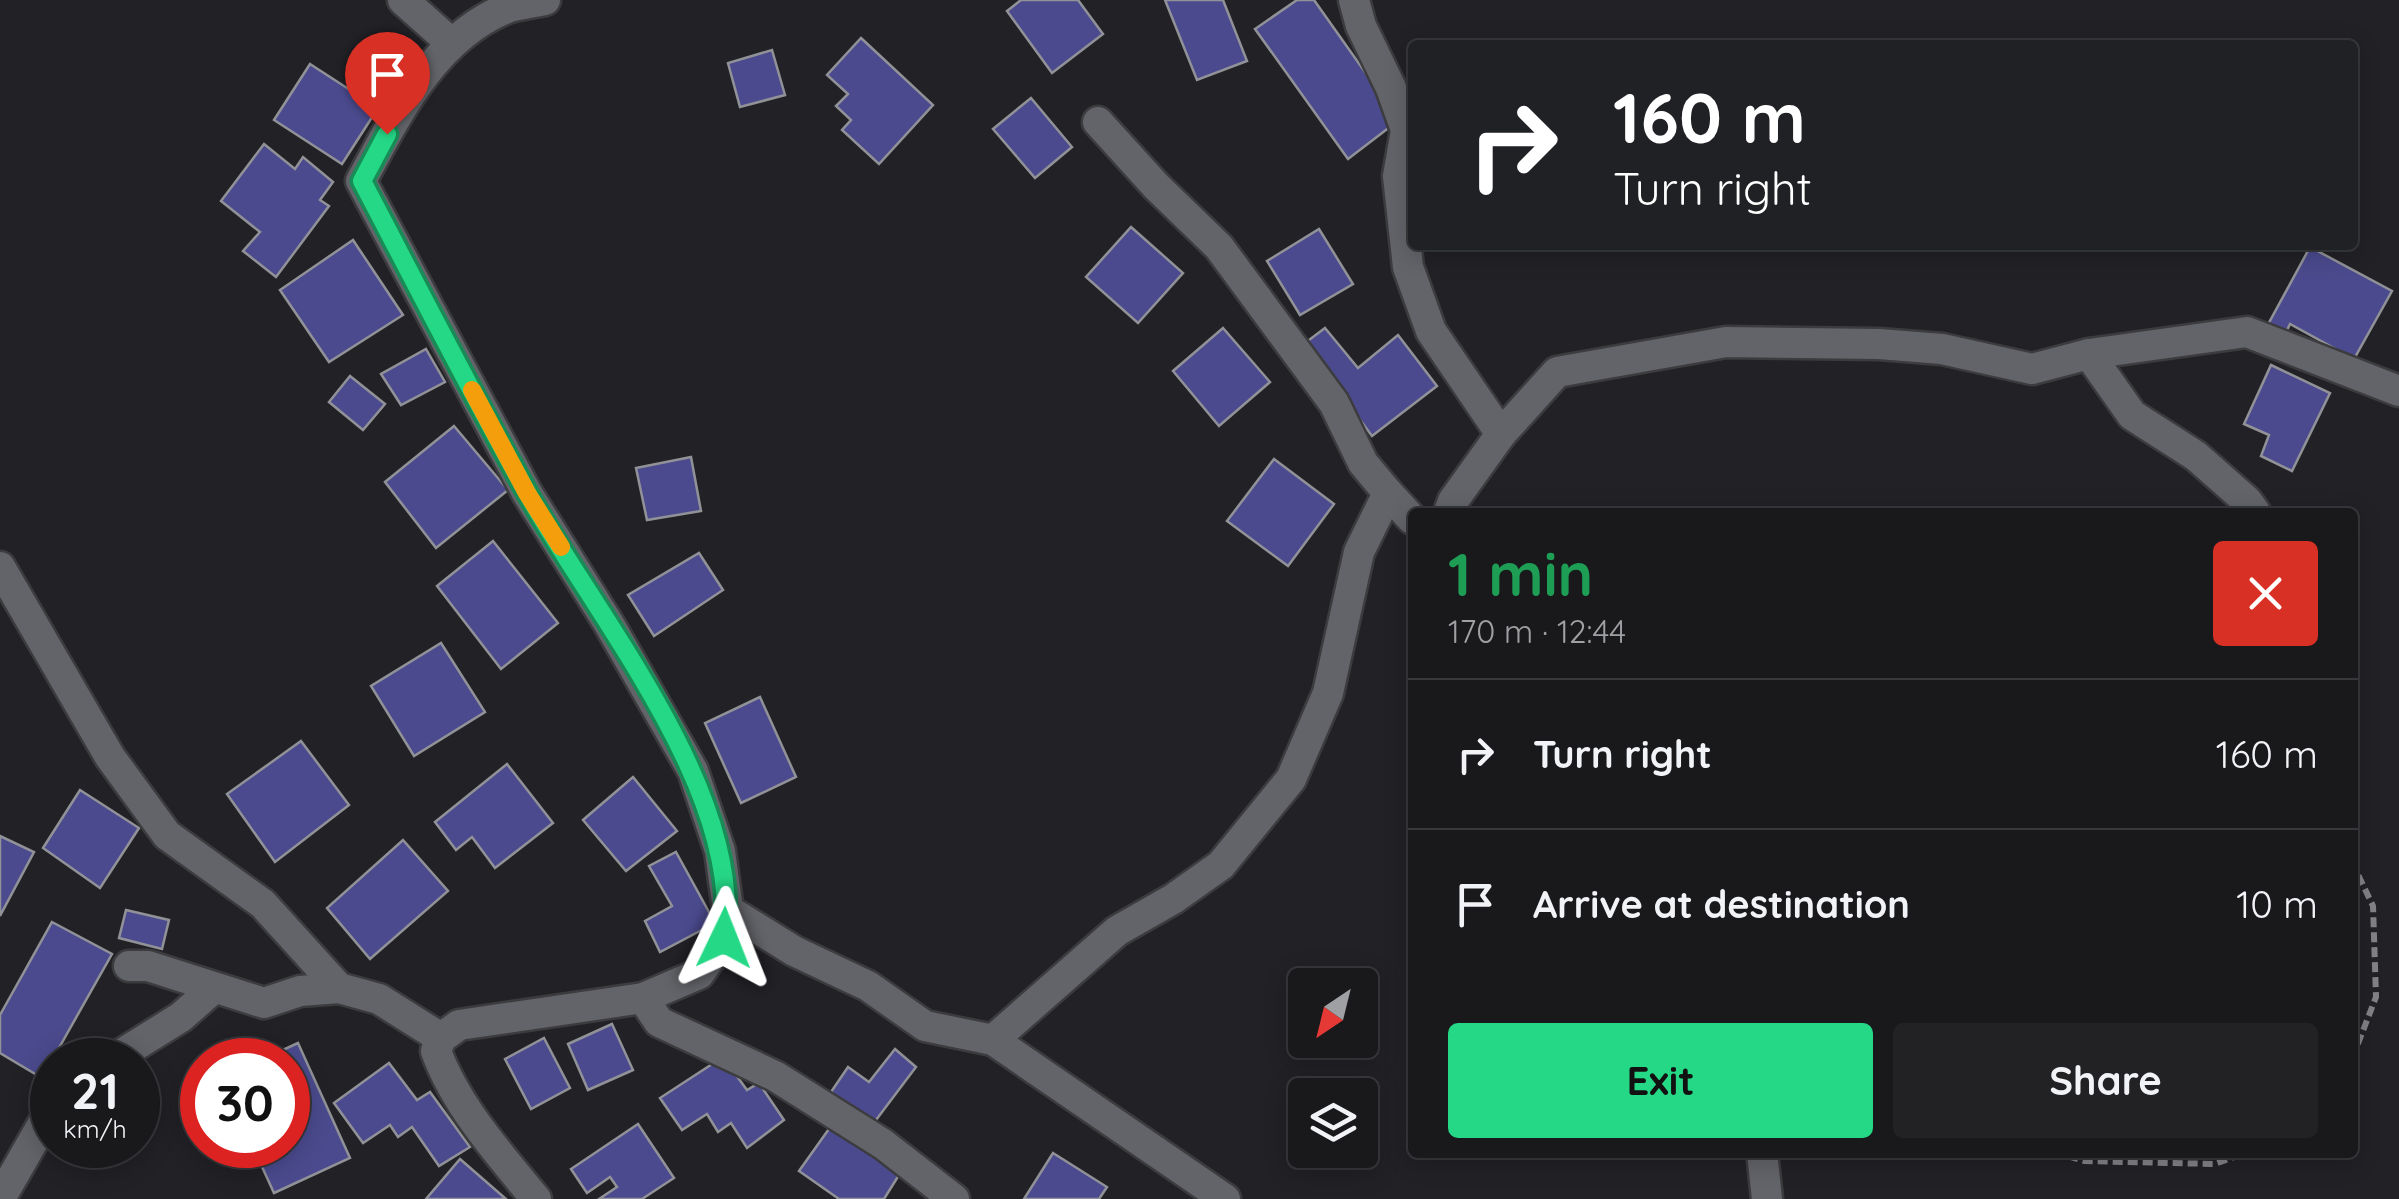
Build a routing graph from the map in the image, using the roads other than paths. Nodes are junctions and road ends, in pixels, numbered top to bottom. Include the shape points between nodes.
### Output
1 (404, 0) edge
2 (545, 0) edge
3 (1354, 0) edge
4 (450, 42) junction
5 (1098, 122) dead end
6 (2089, 354) junction
7 (2399, 390) edge
8 (1501, 434) junction
9 (1388, 494) junction
10 (1450, 508) edge
11 (2251, 508) edge
12 (1408, 515) edge
13 (0, 567) edge
14 (728, 910) junction
15 (129, 966) dead end
16 (214, 988) junction
17 (340, 988) junction
18 (643, 998) junction
19 (147, 1038) edge
20 (441, 1038) junction
21 (993, 1040) junction
22 (30, 1146) edge
23 (1763, 1158) edge
24 (0, 1199) edge
25 (536, 1199) edge
26 (954, 1199) edge
27 (1225, 1199) edge
28 (1767, 1199) edge

1 - 4 street
2 - 4 street via 507,8
3 - 8 street via 1406,130 1398,176 1408,267 1430,331
4 - 14 street via 400,110 362,181 527,493 692,772 720,851
5 - 9 street via 1219,247 1334,403 1362,464
6 - 7 street via 2247,332
6 - 8 street via 2032,368 1942,349 1726,342 1557,372
6 - 11 street via 2132,415 2196,456
8 - 10 street
9 - 12 street
9 - 21 street via 1359,552 1328,693 1291,779 1221,864 1117,931
13 - 17 street via 110,757 167,835 263,904
14 - 18 street via 724,938 699,974
14 - 21 street via 868,986 925,1026
15 - 16 street
16 - 17 street via 264,1004 300,991
16 - 19 street
17 - 20 street via 379,999
18 - 20 street via 460,1025
18 - 26 street via 660,1022 775,1076 883,1144
20 - 25 street via 436,1051 444,1074
21 - 27 street
22 - 24 street
23 - 28 street

